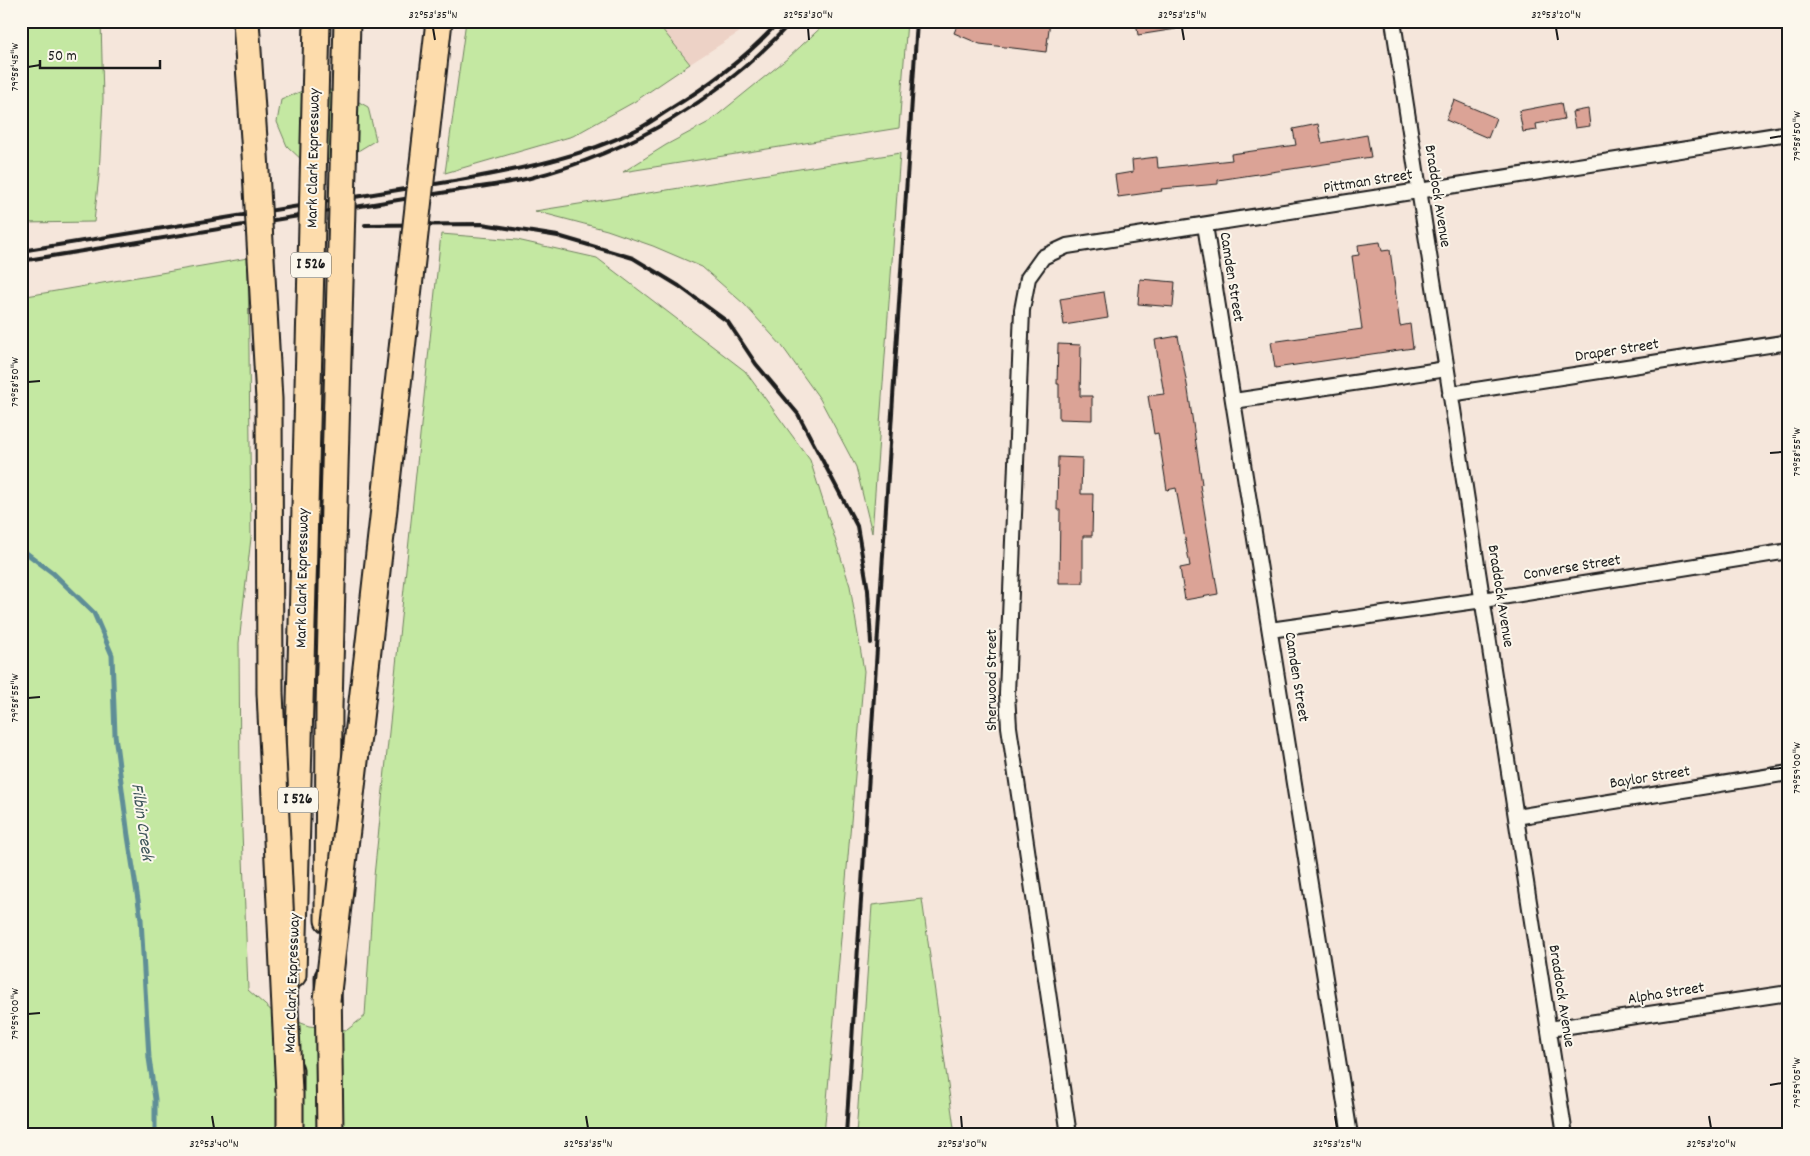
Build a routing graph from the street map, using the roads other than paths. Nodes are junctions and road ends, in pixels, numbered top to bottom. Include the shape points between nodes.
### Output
1 (246, 21) edge
2 (317, 21) edge
3 (347, 21) edge
4 (439, 21) edge
5 (1393, 21) edge
6 (1789, 133) edge
7 (1419, 191) junction
8 (1205, 225) junction
9 (1043, 257) joint
10 (1789, 342) edge
11 (1446, 369) junction
12 (1450, 394) junction
13 (1234, 401) junction
14 (1789, 551) edge
15 (1483, 600) junction
16 (1270, 630) junction
17 (1789, 773) edge
18 (1516, 817) junction
19 (1789, 993) edge
20 (327, 1000) junction
21 (1549, 1029) junction
22 (289, 1092) junction
23 (290, 1135) edge
24 (330, 1135) edge
25 (1069, 1135) edge
26 (1350, 1135) edge
27 (1565, 1135) edge

1 - 22 highway, bridge via 269,399 270,693
2 - 22 highway, Mark Clark Expressway / I 526, bridge
3 - 20 highway, Mark Clark Expressway / I 526, bridge via 331,591
4 - 20 highway, bridge
5 - 7 street, Braddock Avenue
6 - 7 street, Pittman Street
7 - 8 street, Pittman Street
7 - 11 street, Braddock Avenue
8 - 9 street, Pittman Street via 1067,246
8 - 13 street, Camden Street
9 - 25 street, Sherwood Street via 1028,278 1022,310 1007,694 1008,727
10 - 12 street, Draper Street
11 - 12 street, Braddock Avenue
11 - 13 street
12 - 15 street, Braddock Avenue
13 - 16 street, Camden Street
14 - 15 street, Converse Street
15 - 16 street, Converse Street
15 - 18 street, Braddock Avenue
16 - 26 street, Camden Street
17 - 18 street, Baylor Street
18 - 21 street, Braddock Avenue
19 - 21 street, Alpha Street
20 - 24 highway, Mark Clark Expressway / I 526
21 - 27 street, Braddock Avenue
22 - 23 highway, Mark Clark Expressway / I 526

